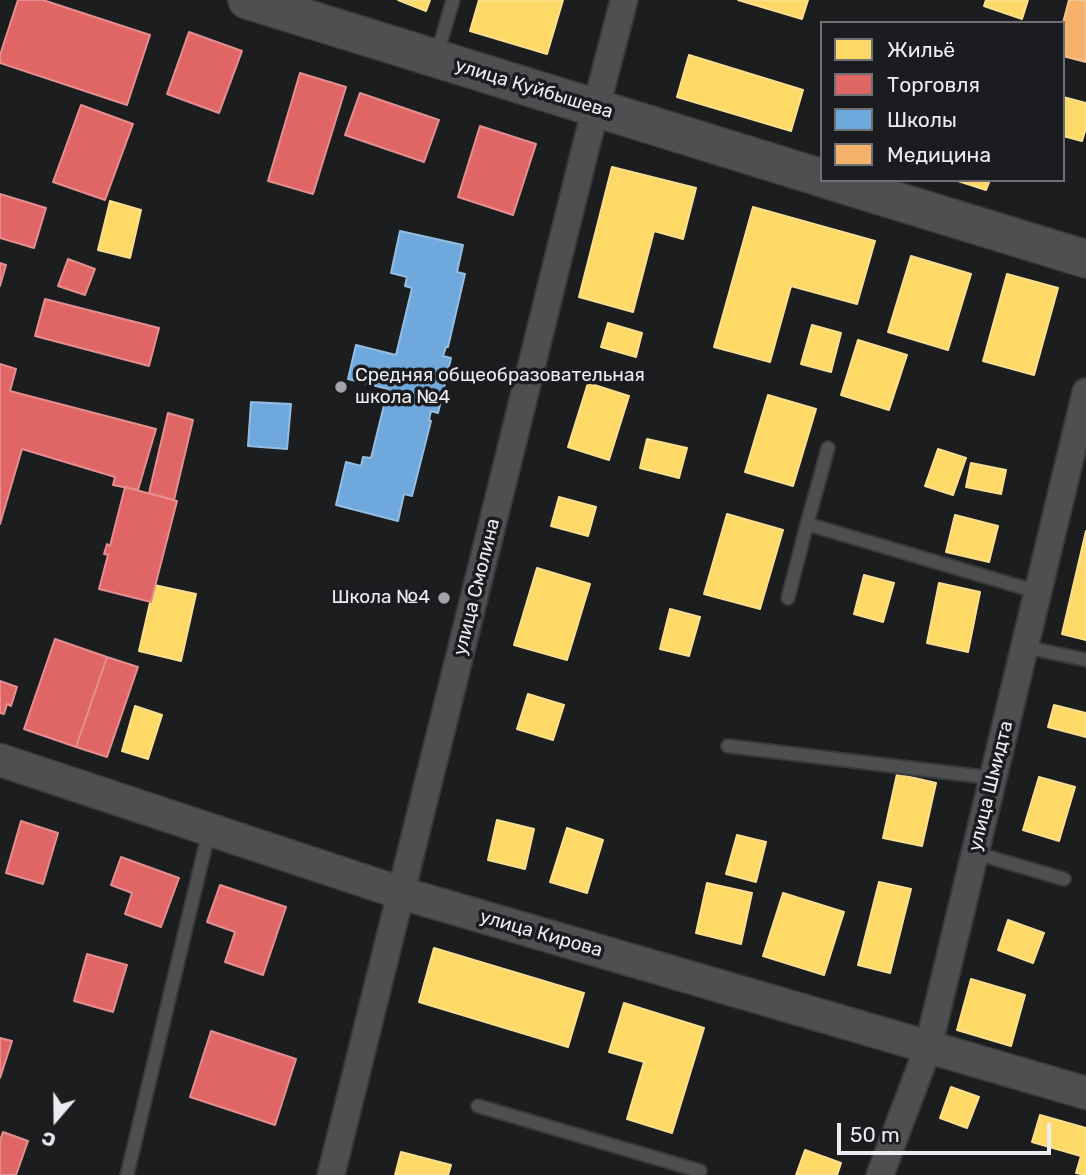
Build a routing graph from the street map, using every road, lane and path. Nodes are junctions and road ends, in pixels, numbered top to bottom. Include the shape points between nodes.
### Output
1 (247, 0) edge
2 (453, 0) edge
3 (624, 0) edge
4 (436, 58) junction
5 (597, 108) junction
6 (820, 177) edge
7 (835, 182) edge
8 (1086, 259) edge
9 (1086, 393) edge
10 (828, 448) dead end
11 (807, 524) junction
12 (1038, 592) junction
13 (788, 598) dead end
14 (1025, 647) junction
15 (1086, 660) edge
16 (729, 746) dead end
17 (0, 760) edge
18 (993, 778) junction
19 (209, 830) junction
20 (975, 853) junction
21 (1064, 880) dead end
22 (401, 893) junction
23 (928, 1048) junction
24 (1086, 1093) edge
25 (478, 1106) dead end
26 (127, 1175) edge
27 (331, 1175) edge
28 (698, 1175) edge
29 (880, 1175) edge

1 - 4 main road, улица Куйбышева
2 - 4 lane
3 - 5 street, улица Смолина
4 - 5 main road, улица Куйбышева
5 - 6 main road, улица Куйбышева
5 - 22 street, улица Смолина
7 - 8 main road
9 - 12 street, улица Шмидта
10 - 11 lane
11 - 12 lane
11 - 13 lane
12 - 14 street, улица Шмидта
14 - 15 lane
14 - 18 street, улица Шмидта
16 - 18 lane
17 - 19 street, улица Кирова
18 - 20 street, улица Шмидта
19 - 22 street, улица Кирова
19 - 26 lane
20 - 21 lane
20 - 23 street, улица Шмидта
22 - 23 street, улица Кирова
22 - 27 street, улица Смолина
23 - 24 street, улица Кирова
23 - 29 street, улица Шмидта
25 - 28 lane via 700,1171

